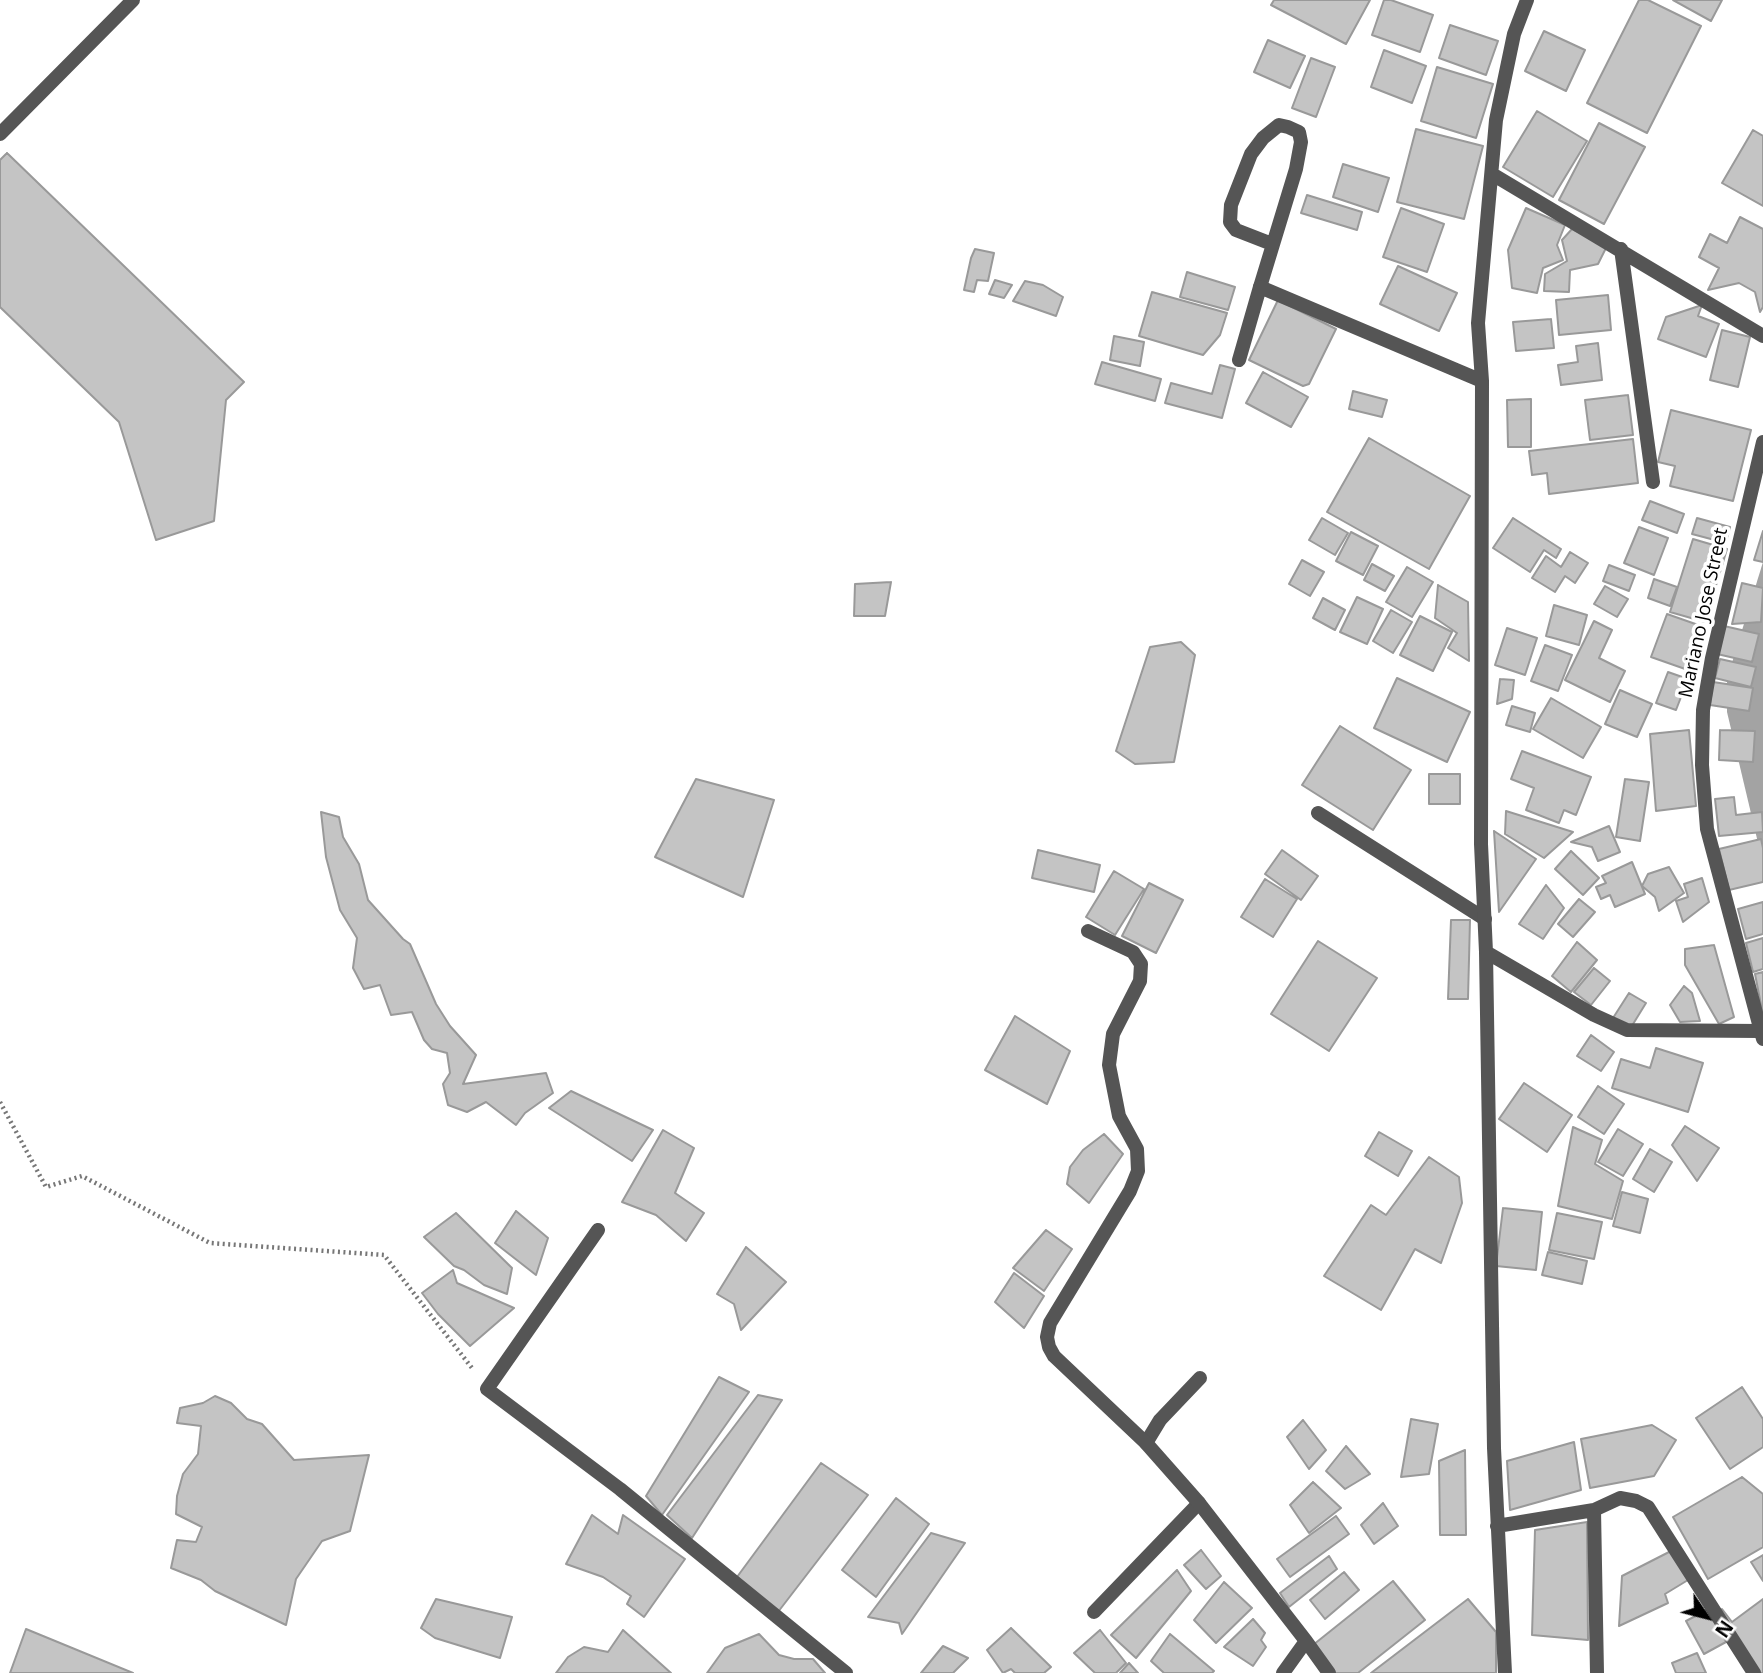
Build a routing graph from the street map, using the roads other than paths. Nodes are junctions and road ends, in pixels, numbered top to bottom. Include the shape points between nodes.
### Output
1 (133, 0) edge
2 (1527, 0) edge
3 (0, 134) edge
4 (1492, 174) junction
5 (1272, 244) junction
6 (1621, 249) junction
7 (1260, 287) junction
8 (1763, 336) edge
9 (1240, 360) dead end
10 (1482, 381) junction
11 (1763, 442) edge
12 (1653, 482) dead end
13 (1318, 813) dead end
14 (1485, 919) junction
15 (1088, 931) dead end
16 (1486, 952) junction
17 (1761, 1035) edge
18 (598, 1230) dead end
19 (1200, 1378) dead end
20 (1146, 1443) junction
21 (1199, 1503) junction
22 (1594, 1510) junction
23 (1497, 1526) junction
24 (1094, 1612) dead end
25 (1306, 1641) junction
26 (846, 1673) edge
27 (1283, 1673) edge
28 (1329, 1673) edge
29 (1505, 1673) edge
30 (1597, 1673) edge
31 (1754, 1673) edge

1 - 3 street
2 - 4 street via 1514,34 1496,120
4 - 6 street
4 - 10 street via 1478,323
5 - 5 street via 1236,230 1230,222 1231,205 1251,154 1279,125 1298,132 1301,142
5 - 7 street
6 - 8 street
6 - 12 street
7 - 9 street
7 - 10 street
10 - 14 street via 1480,845
11 - 17 street, Mariano Jose Street via 1712,658 1703,710 1702,765 1707,829
13 - 14 street
14 - 16 street
15 - 20 street via 1133,952 1141,964 1140,981 1113,1034 1109,1065 1119,1116 1137,1149 1138,1171 1050,1323 1047,1337 1054,1356
16 - 17 street via 1627,1030
16 - 23 street
18 - 26 street via 487,1389 621,1489
19 - 20 street via 1160,1420
20 - 21 street
21 - 24 street
21 - 25 street
22 - 23 street
22 - 30 street
22 - 31 street via 1620,1498 1648,1507
23 - 29 street
25 - 27 street
25 - 28 street

